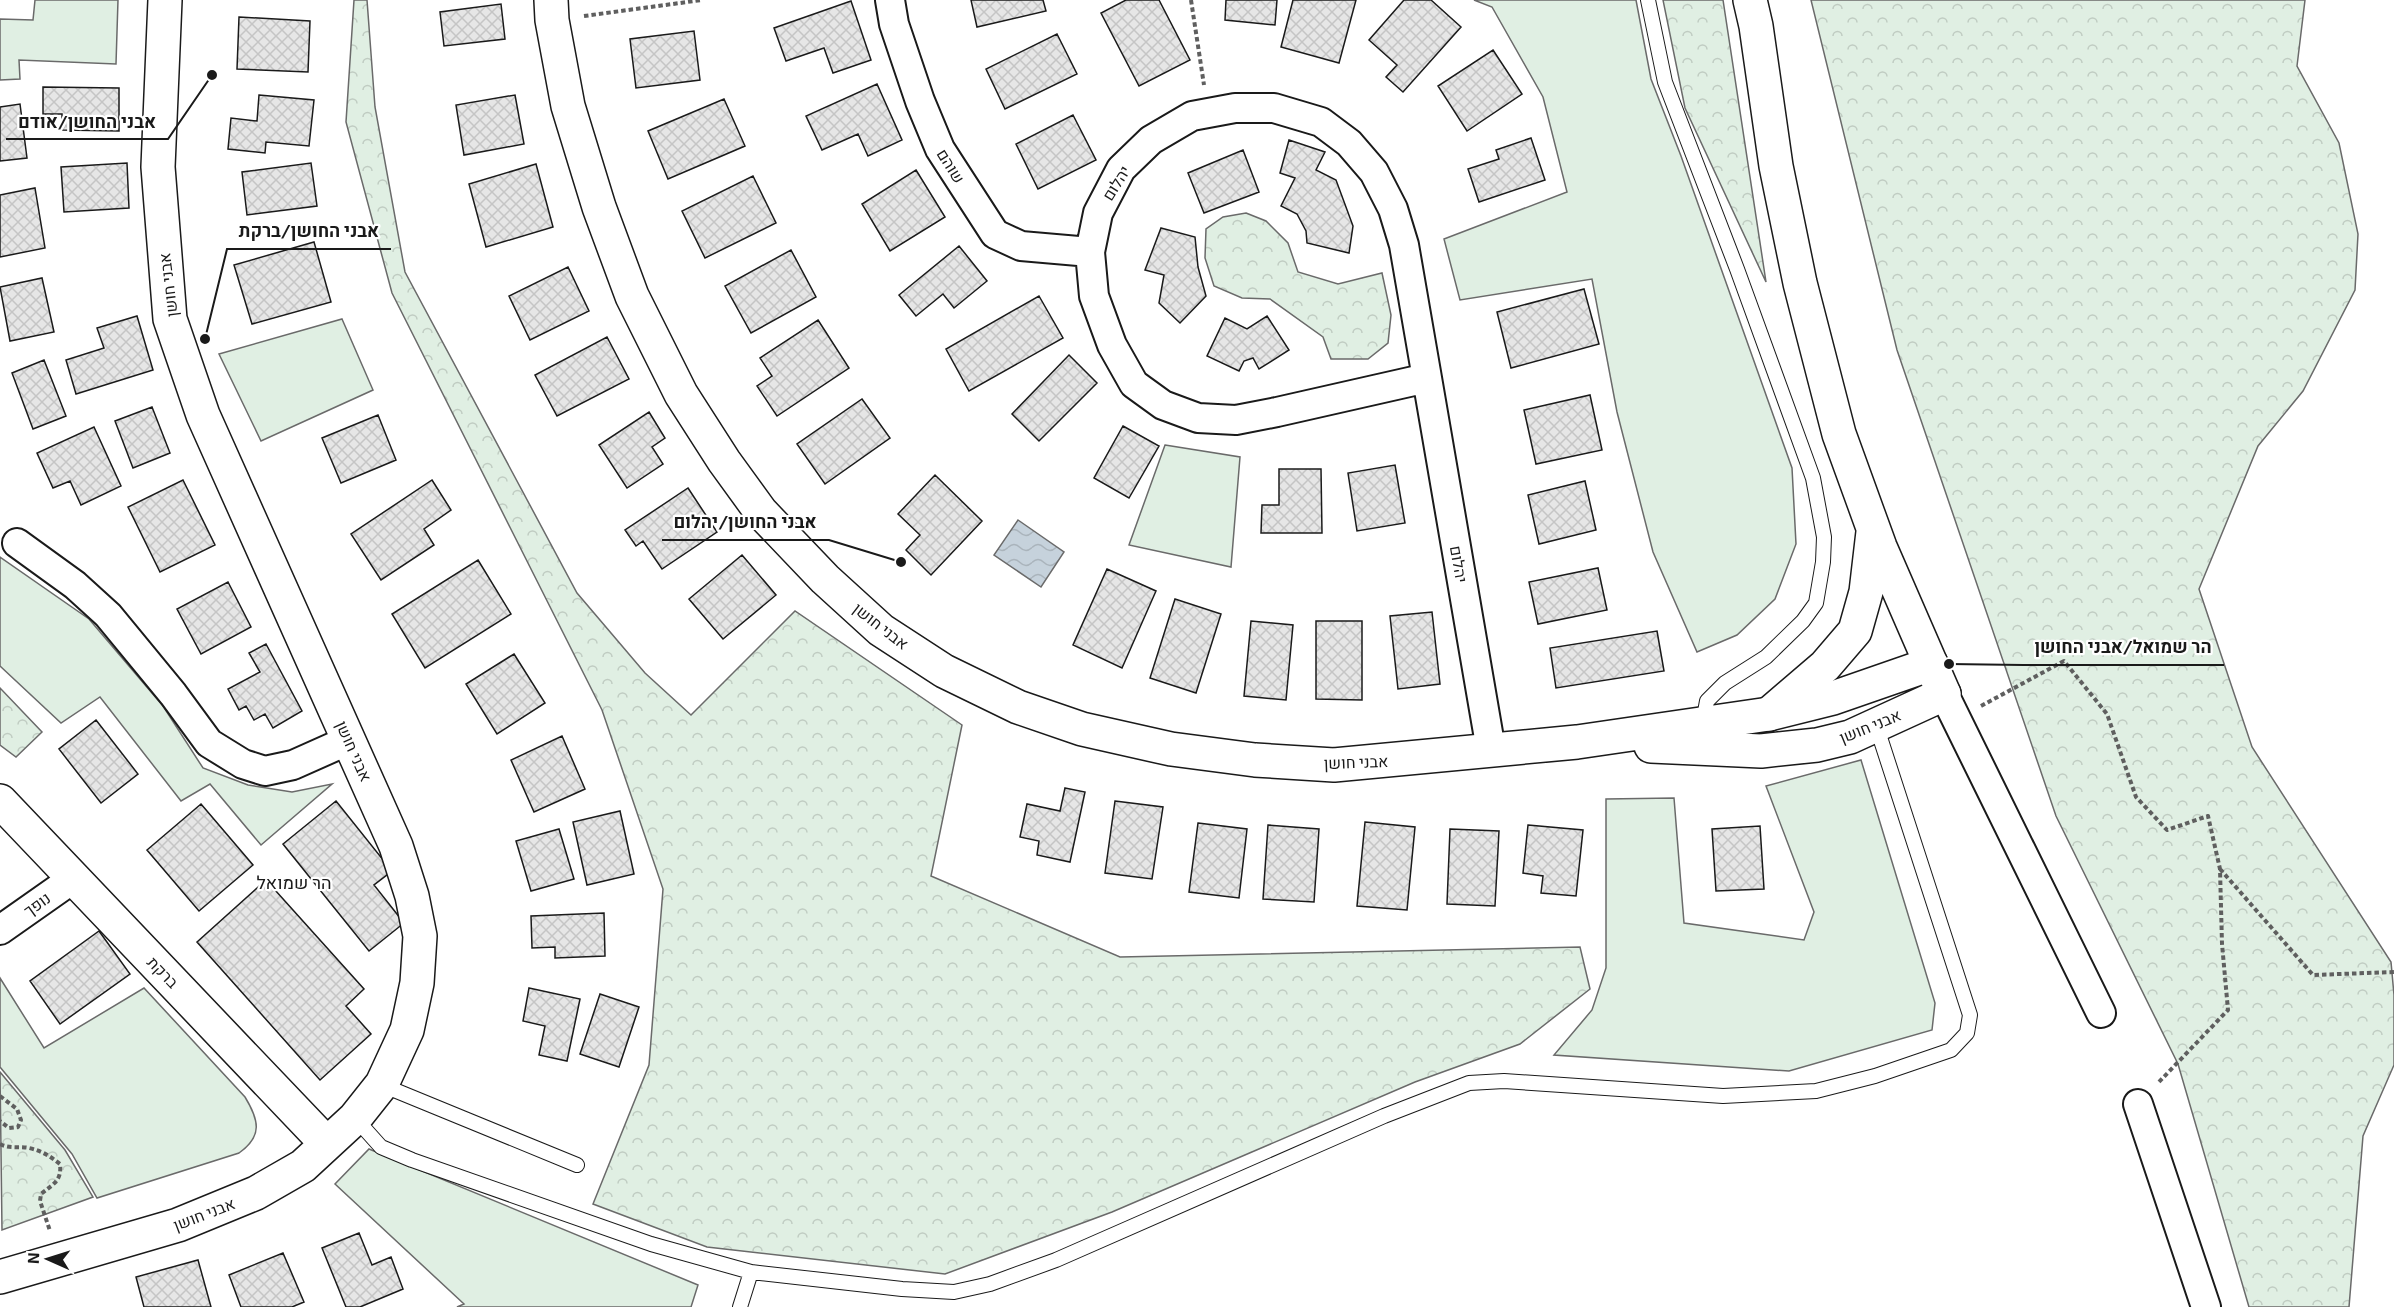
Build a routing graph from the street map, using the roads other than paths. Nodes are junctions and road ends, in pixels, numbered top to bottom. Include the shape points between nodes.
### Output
1 (165, 0) edge
2 (890, 0) edge
3 (1648, 0) edge
4 (1753, 8) edge
5 (552, 10) edge
6 (1090, 252) junction
7 (1427, 378) junction
8 (1873, 527) junction
9 (17, 543) dead end
10 (1931, 663) junction
11 (1944, 694) junction
12 (1769, 714) junction
13 (1703, 723) junction
14 (1876, 725) junction
15 (349, 740) junction
16 (1577, 742) junction
17 (1491, 750) junction
18 (0, 801) edge
19 (74, 878) junction
20 (0, 930) edge
21 (2101, 1013) dead end
22 (382, 1084) junction
23 (2138, 1104) road end
24 (355, 1118) junction
25 (326, 1143) junction
26 (577, 1165) dead end
27 (752, 1272) junction
28 (0, 1278) edge
29 (740, 1307) edge
30 (2206, 1307) edge

1 - 15 street, אבני חושן via 158,167 171,319 203,415
2 - 6 street, שוהם via 894,24 940,149 995,234 1021,246
3 - 13 lane via 1665,82 1813,478 1824,537 1816,603 1766,657 1725,683 1707,701
4 - 8 street via 1776,166 1800,283 1839,434
5 - 17 street, אבני חושן via 568,106 599,207 632,296 681,394 761,512 881,630 944,671 1018,707 1082,729 1171,748 1255,760 1334,765
6 - 7 street, יהלום via 1094,296 1112,345 1134,384 1163,405 1198,418 1236,420
6 - 7 street, יהלום via 1098,213 1121,169 1151,140 1192,116 1235,108 1274,108 1321,122 1349,143 1374,172 1393,209 1404,245
7 - 17 street, יהלום
8 - 10 street
8 - 12 street via 1866,592 1855,631 1825,666
9 - 15 street via 75,585 108,615 208,743 234,759 265,771 293,765
10 - 11 street
10 - 12 street, אבני חושן via 1833,698
11 - 14 street, אבני חושן
11 - 21 street
12 - 13 street, אבני חושן
13 - 16 street, אבני חושן
14 - 16 street, אבני חושן via 1818,745 1761,751
14 - 27 lane via 1970,1015 1967,1034 1951,1050 1816,1091 1723,1096 1555,1083 1468,1083 1056,1260 990,1284 954,1292
15 - 22 street, אבני חושן via 396,846 420,936 417,982 407,1029
16 - 17 street, אבני חושן
18 - 19 street, ברקת
19 - 20 street, נופך
19 - 25 street, ברקת
22 - 24 street, אבני חושן
22 - 26 lane
23 - 30 street
24 - 25 street, אבני חושן
24 - 27 lane via 381,1147 412,1160 651,1244
25 - 28 street, אבני חושן via 303,1166 256,1193 178,1225
27 - 29 lane

